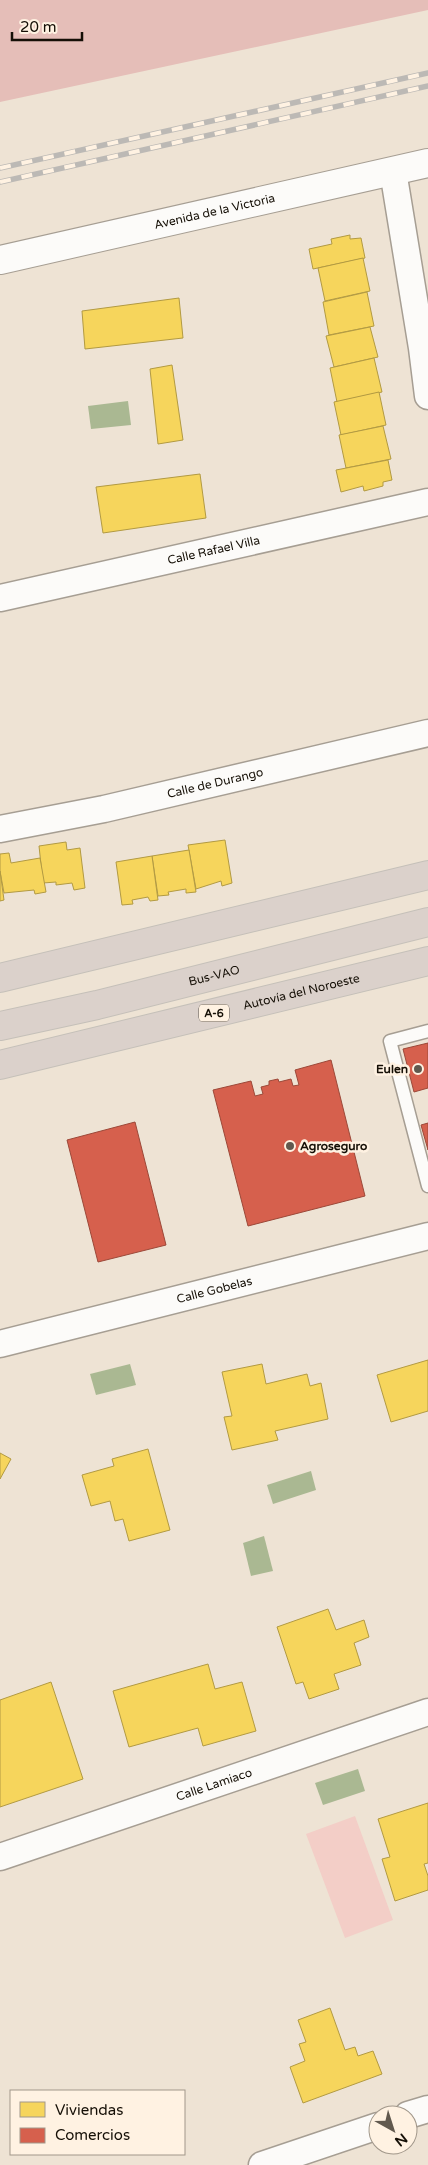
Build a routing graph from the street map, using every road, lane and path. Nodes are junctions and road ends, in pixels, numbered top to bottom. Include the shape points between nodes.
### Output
1 (428, 163) edge
2 (394, 171) junction
3 (0, 260) edge
4 (425, 347) edge
5 (428, 396) edge
6 (428, 502) edge
7 (0, 598) edge
8 (428, 733) edge
9 (0, 829) edge
10 (428, 875) edge
11 (428, 922) edge
12 (428, 960) edge
13 (0, 978) edge
14 (0, 1026) edge
15 (428, 1031) edge
16 (0, 1065) edge
17 (428, 1186) edge
18 (428, 1236) edge
19 (0, 1344) edge
20 (428, 1712) edge
21 (0, 1857) edge
22 (368, 2129) edge
23 (262, 2165) edge

1 - 2 street, Avenida de la Victoria
2 - 3 street, Avenida de la Victoria
2 - 4 street
4 - 5 street
6 - 7 street, Calle Rafael Villa
8 - 9 street, Calle de Durango via 114,807
10 - 13 highway
11 - 14 highway, Bus-VAO
12 - 16 highway, Autovía del Noroeste / A-6
15 - 17 lane via 390,1041
18 - 19 street, Calle Gobelas
20 - 21 street, Calle Lamiaco
22 - 23 street

